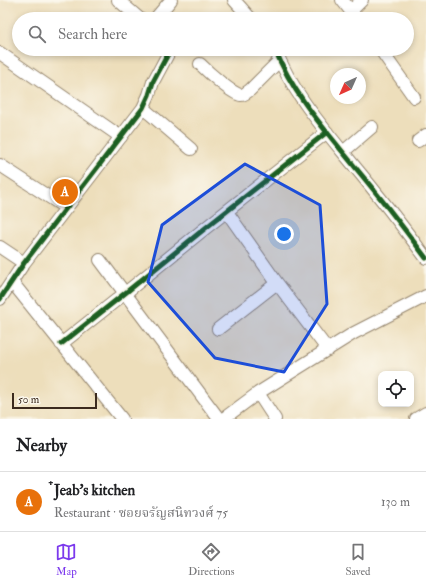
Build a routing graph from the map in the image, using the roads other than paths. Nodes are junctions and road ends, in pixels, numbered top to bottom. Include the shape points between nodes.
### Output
1 (118, 0) edge
2 (171, 0) edge
3 (234, 0) edge
4 (342, 0) edge
5 (362, 0) edge
6 (132, 12) edge
7 (161, 12) edge
8 (245, 12) edge
9 (352, 12) edge
10 (356, 12) edge
11 (0, 54) edge
12 (167, 56) edge
13 (277, 56) edge
14 (385, 56) edge
15 (279, 61) junction
16 (200, 64) dead end
17 (414, 97) dead end
18 (142, 108) junction
19 (372, 127) dead end
20 (327, 132) junction
21 (121, 136) junction
22 (191, 148) dead end
23 (343, 152) junction
24 (0, 165) edge
25 (66, 208) junction
26 (227, 212) junction
27 (0, 247) edge
28 (426, 258) edge
29 (100, 260) dead end
30 (24, 263) junction
31 (12, 282) junction
32 (277, 283) junction
33 (124, 294) junction
34 (426, 296) edge
35 (0, 299) edge
36 (218, 329) dead end
37 (62, 344) junction
38 (328, 350) junction
39 (258, 393) junction
40 (426, 413) edge
41 (122, 419) edge
42 (219, 419) edge
43 (223, 419) edge
44 (275, 419) edge
45 (416, 419) edge

1 - 6 street
2 - 7 street
3 - 8 street
4 - 9 street
5 - 10 street
11 - 21 street
12 - 18 street
13 - 15 street
14 - 17 street
15 - 16 street via 250,90 241,95
15 - 20 street via 301,99
18 - 21 street
18 - 22 street
19 - 23 street
20 - 23 street
20 - 26 street
21 - 25 street
23 - 28 street
24 - 25 street
25 - 30 street
26 - 32 street
26 - 33 street
27 - 30 street
29 - 33 street
30 - 31 street
31 - 35 street
31 - 37 street
32 - 36 street
32 - 38 street
33 - 37 street
33 - 42 street
34 - 38 street via 354,333
37 - 41 street
38 - 39 street
39 - 43 street
39 - 44 street
40 - 45 street

